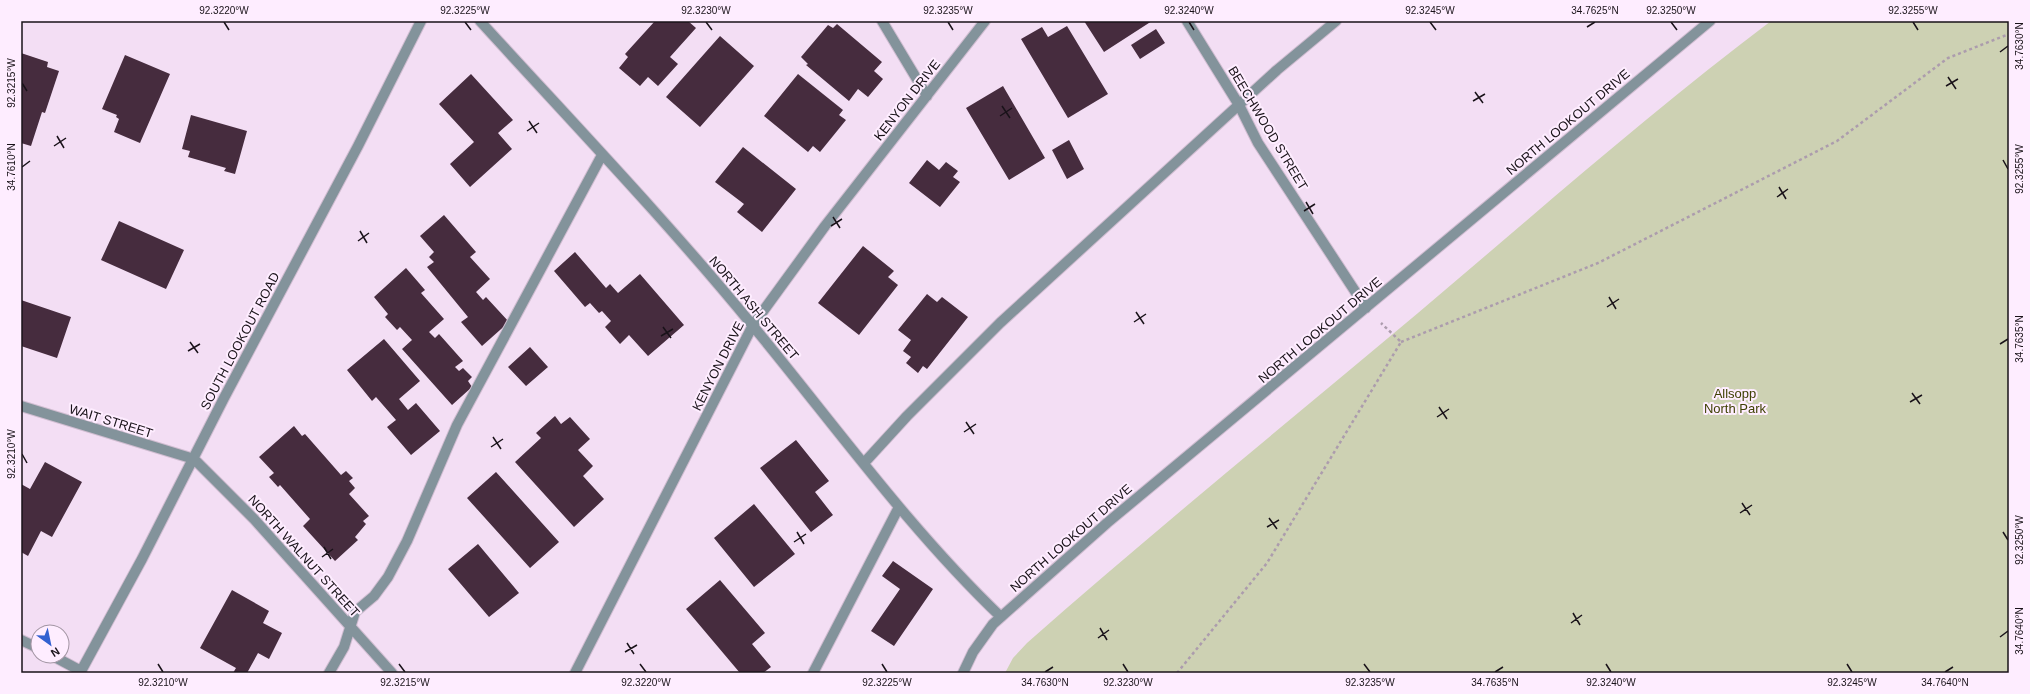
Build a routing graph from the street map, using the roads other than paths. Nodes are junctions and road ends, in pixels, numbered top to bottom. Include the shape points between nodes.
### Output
1 (421, 21) edge
2 (480, 21) edge
3 (882, 21) edge
4 (985, 21) edge
5 (1187, 21) edge
6 (1336, 21) edge
7 (1710, 21) edge
8 (927, 96) junction
9 (1238, 105) junction
10 (602, 155) junction
11 (1366, 308) junction
12 (753, 325) junction
13 (21, 406) edge
14 (194, 459) junction
15 (864, 464) junction
16 (900, 507) junction
17 (1001, 617) junction
18 (351, 626) junction
19 (67, 664) edge
20 (81, 672) edge
21 (329, 673) edge
22 (392, 673) edge
23 (575, 673) edge
24 (813, 673) edge
25 (963, 673) edge

1 - 14 street, SOUTH LOOKOUT ROAD
2 - 10 street, NORTH ASH STREET
3 - 8 street
4 - 8 street, KENYON DRIVE
5 - 9 street, BEECHWOOD STREET
6 - 9 street
7 - 11 street, NORTH LOOKOUT DRIVE
8 - 12 street, KENYON DRIVE via 825,226
9 - 11 street, BEECHWOOD STREET via 1258,143
9 - 15 street via 1000,324 907,416
10 - 12 street, NORTH ASH STREET
10 - 18 street via 457,425 407,541 388,577 374,596 355,612
11 - 17 street, NORTH LOOKOUT DRIVE via 1107,523
12 - 15 street, NORTH ASH STREET
12 - 23 street, KENYON DRIVE
13 - 14 street, WAIT STREET
14 - 18 street, NORTH WALNUT STREET via 254,519
14 - 20 street, SOUTH LOOKOUT ROAD
15 - 16 street, NORTH ASH STREET
16 - 17 street, NORTH ASH STREET via 977,594
16 - 24 street
17 - 25 street, NORTH LOOKOUT DRIVE via 992,624 973,652
18 - 21 street via 344,647
18 - 22 street, NORTH WALNUT STREET
19 - 20 street

